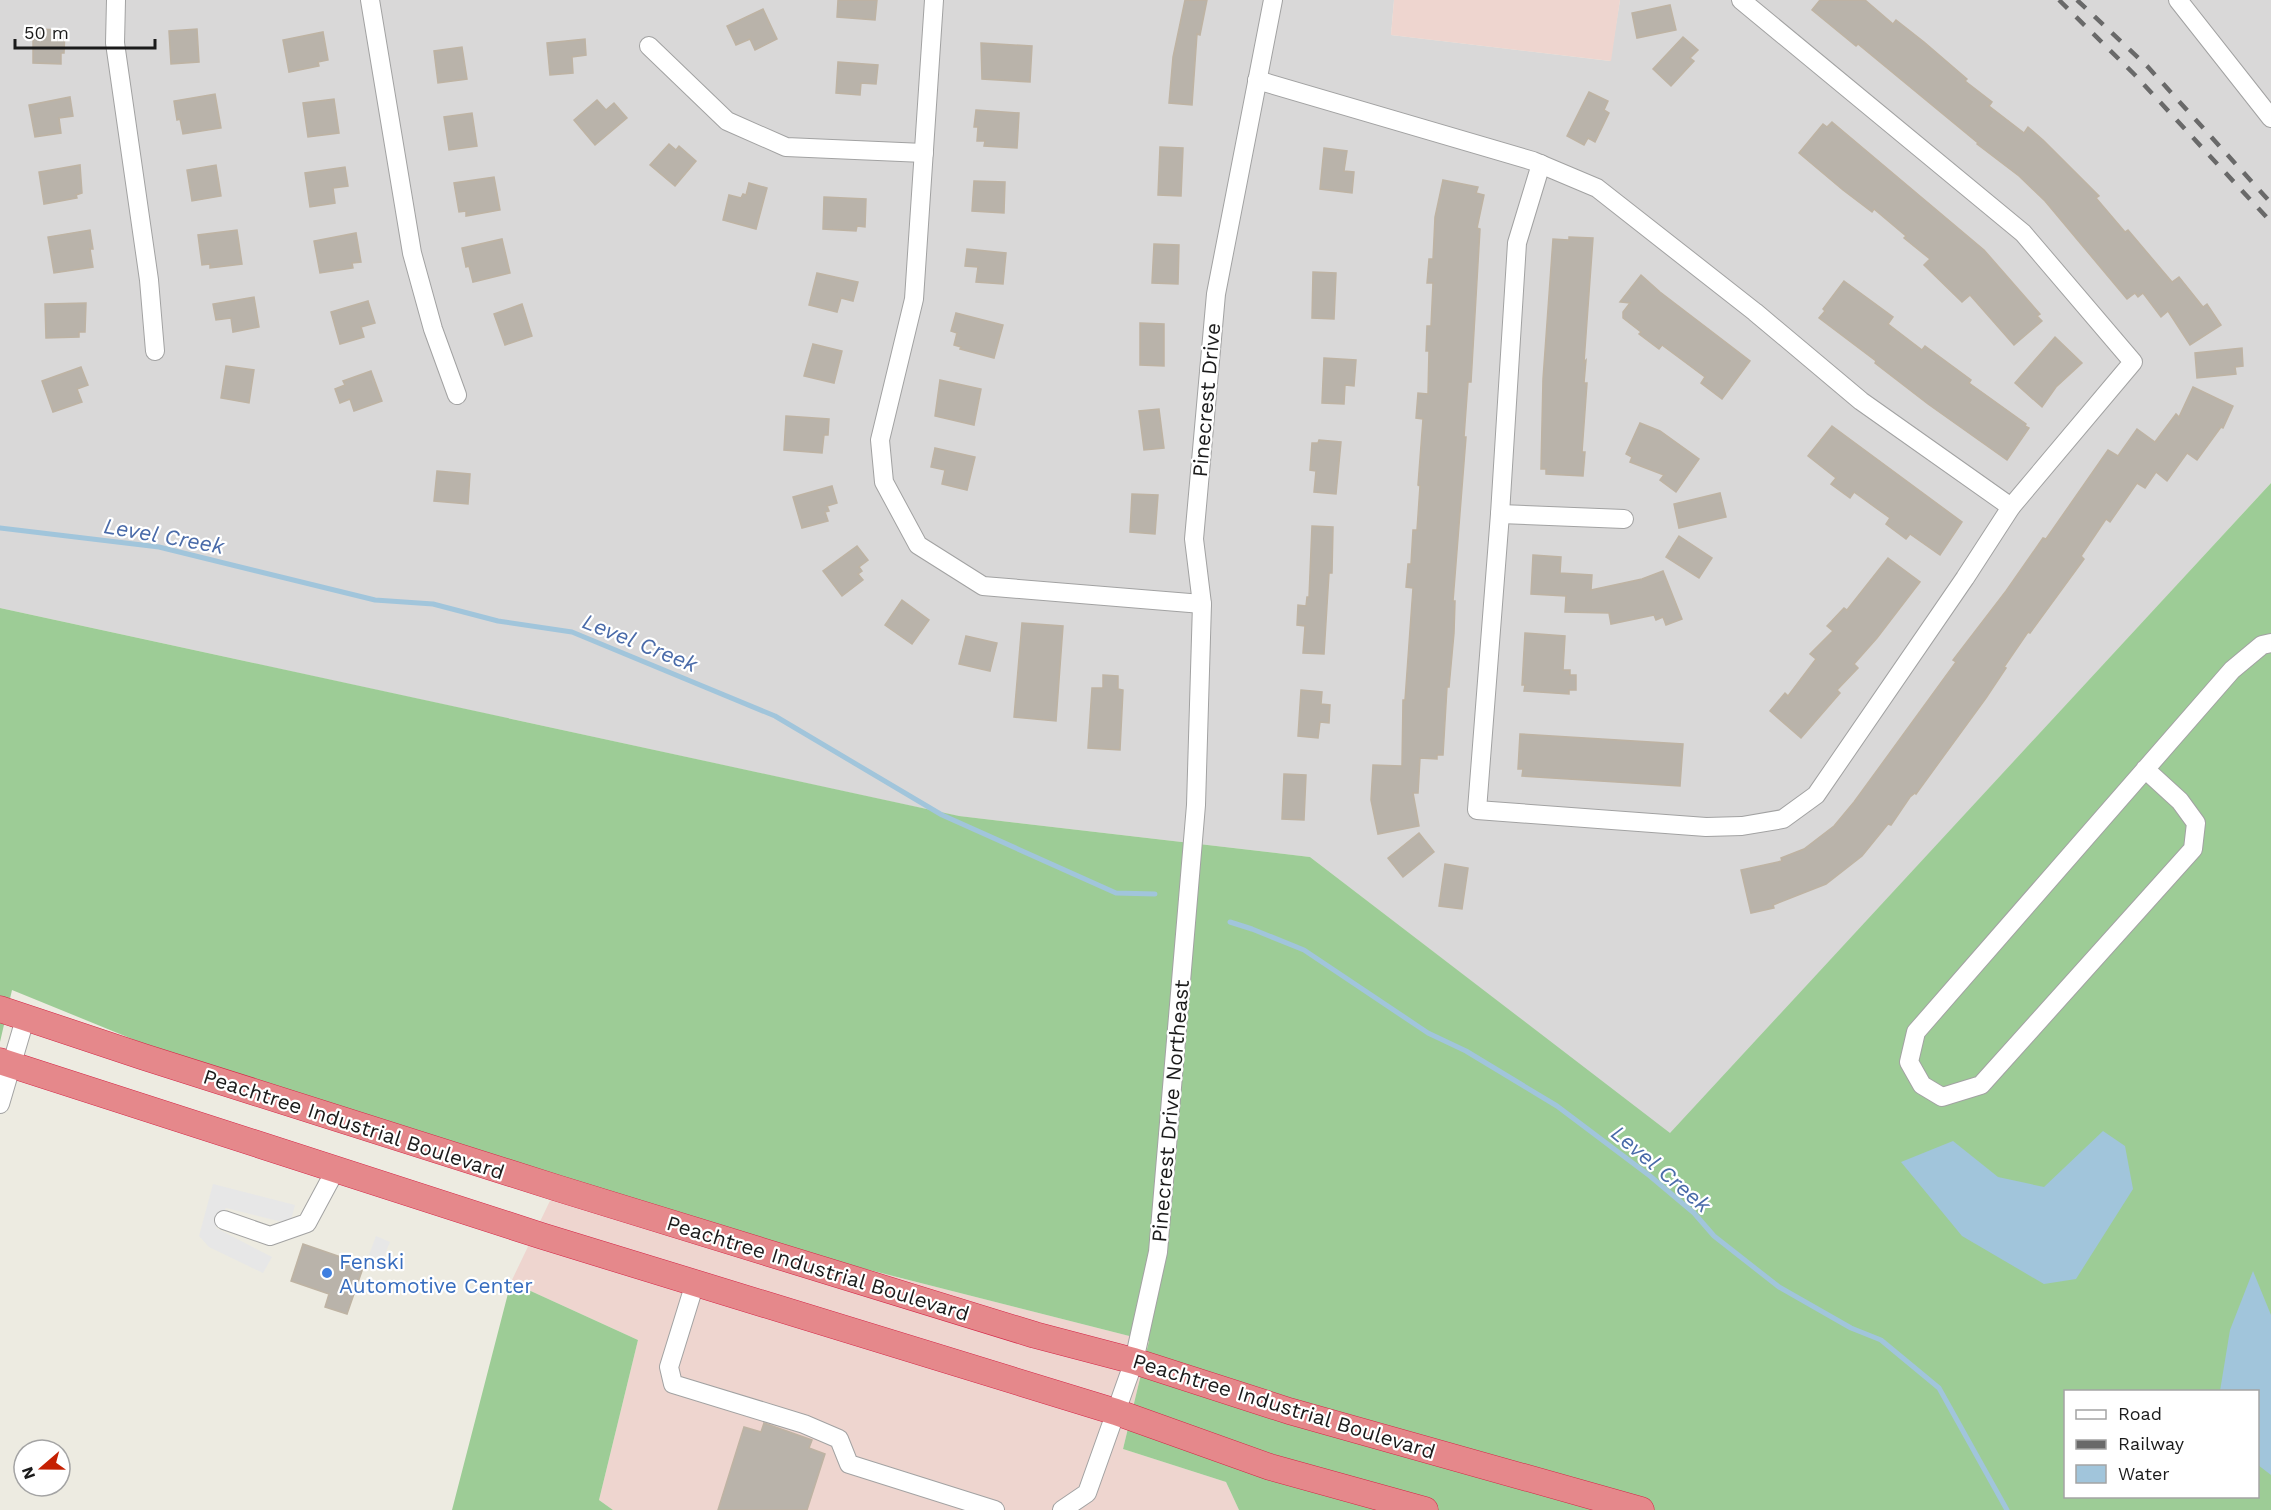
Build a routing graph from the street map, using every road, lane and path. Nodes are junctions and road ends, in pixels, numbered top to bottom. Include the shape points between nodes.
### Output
1 (116, 0) edge
2 (370, 0) edge
3 (934, 0) edge
4 (1273, 0) edge
5 (1741, 0) edge
6 (2178, 0) edge
7 (649, 46) dead end
8 (1257, 80) junction
9 (2271, 118) edge
10 (924, 153) junction
11 (1540, 164) junction
12 (155, 351) dead end
13 (457, 395) dead end
14 (2011, 507) junction
15 (1500, 514) junction
16 (1624, 519) dead end
17 (1202, 604) junction
18 (2271, 643) edge
19 (2145, 770) junction
20 (1196, 805) joint
21 (0, 1009) edge
22 (25, 1019) junction
23 (6, 1063) edge
24 (0, 1104) edge
25 (336, 1169) junction
26 (224, 1220) dead end
27 (695, 1282) junction
28 (1134, 1361) junction
29 (1116, 1412) junction
30 (994, 1510) edge
31 (1062, 1510) edge
32 (1425, 1510) edge
33 (1641, 1510) edge

1 - 12 street via 116,43
2 - 13 street via 412,253
3 - 10 street
4 - 8 street, Pinecrest Drive
5 - 14 street via 2023,233 2133,362
6 - 9 street
7 - 10 street via 727,121 786,147
8 - 11 street
8 - 17 street, Pinecrest Drive via 1216,294 1194,539
10 - 17 street via 914,299 880,440 884,482 918,545 983,586
11 - 14 street via 1597,188 1861,401
11 - 15 street via 1516,243
14 - 15 street via 1816,795 1783,819 1706,827 1477,810
15 - 16 street
17 - 20 street, Pinecrest Drive
18 - 19 street via 2262,645 2232,670
19 - 19 street via 1916,1032 1909,1062 1922,1085 1942,1097 1981,1085 2193,849 2196,823 2180,801
20 - 28 street, Pinecrest Drive Northeast via 1158,1252
21 - 22 highway, Peachtree Industrial Boulevard
22 - 23 street
22 - 28 highway, Peachtree Industrial Boulevard via 569,1192 1035,1335
23 - 24 street
23 - 25 highway
25 - 26 street via 307,1223 270,1236
25 - 27 highway
27 - 29 highway
27 - 30 street via 669,1367 673,1384 804,1424 839,1439 849,1464
28 - 29 street, Pinecrest Drive Northeast
28 - 33 highway, Peachtree Industrial Boulevard via 1289,1411
29 - 31 street, Pinecrest Drive Northeast via 1087,1493
29 - 32 highway via 1270,1467

